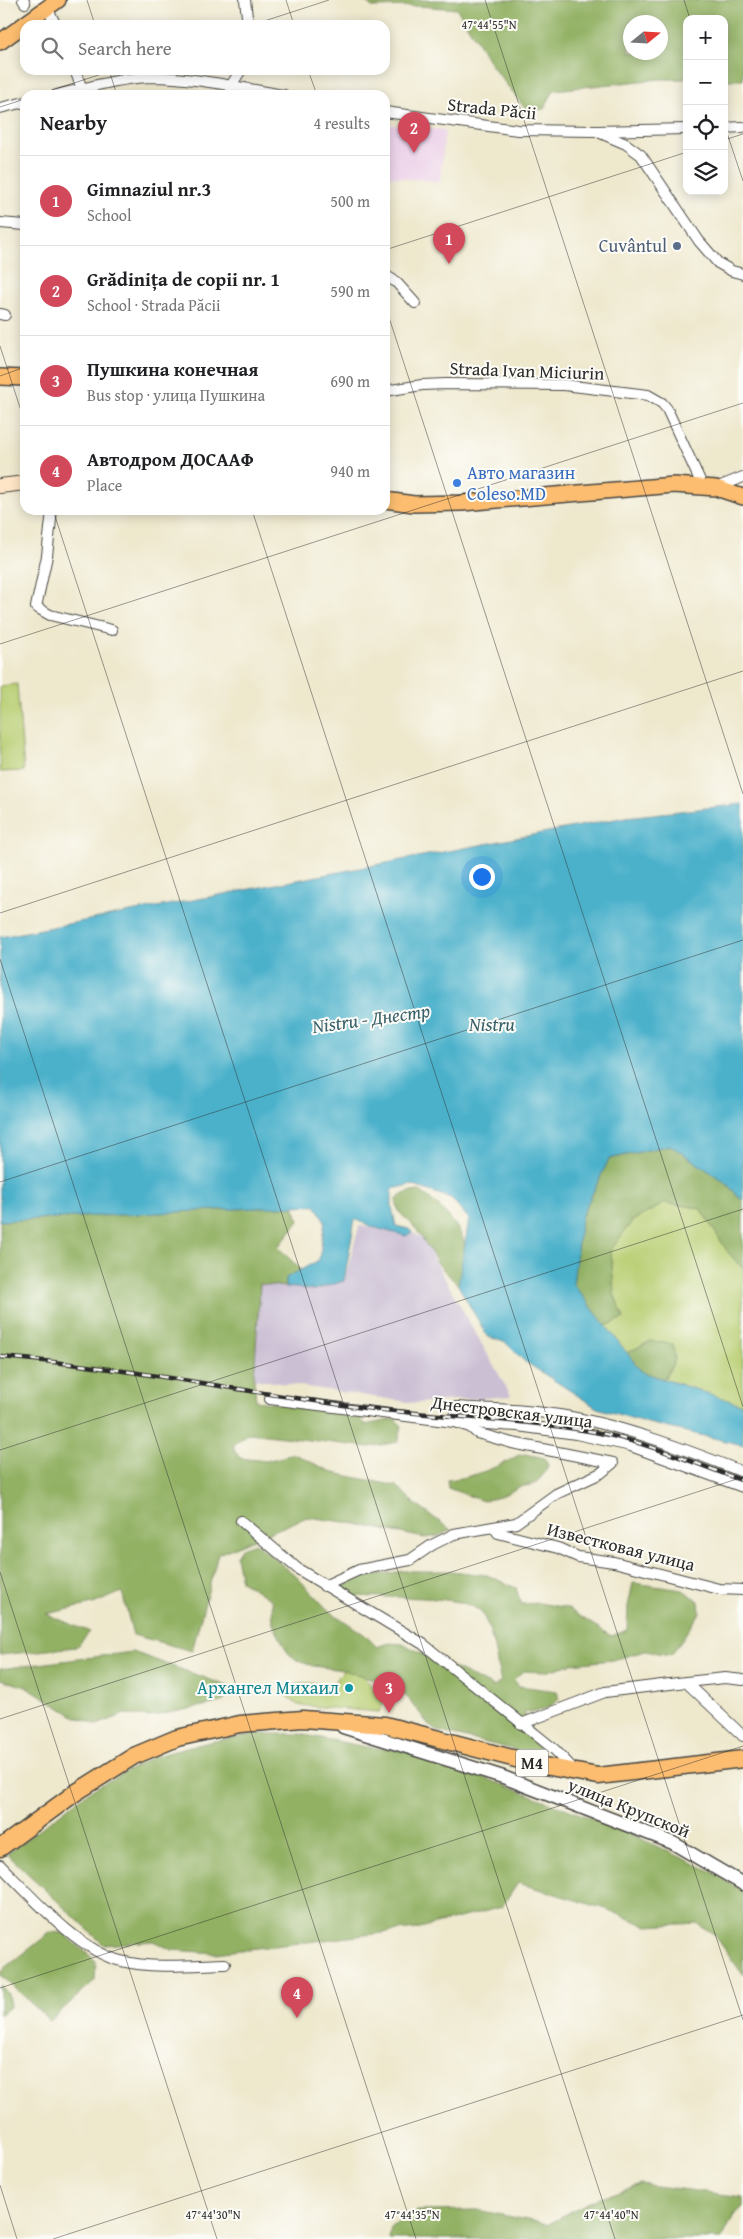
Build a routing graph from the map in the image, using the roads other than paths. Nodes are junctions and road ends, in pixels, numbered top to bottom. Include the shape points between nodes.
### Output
1 (245, 0) edge
2 (53, 4) edge
3 (31, 20) edge
4 (55, 20) edge
5 (247, 20) edge
6 (20, 28) edge
7 (0, 42) edge
8 (78, 75) edge
9 (238, 75) edge
10 (230, 87) junction
11 (87, 90) edge
12 (250, 90) edge
13 (20, 103) edge
14 (0, 108) edge
15 (390, 113) edge
16 (743, 127) edge
17 (728, 128) edge
18 (683, 129) edge
19 (596, 131) junction
20 (0, 223) edge
21 (20, 225) edge
22 (743, 274) edge
23 (390, 278) edge
24 (415, 303) dead end
25 (0, 377) edge
26 (20, 378) edge
27 (390, 391) edge
28 (743, 477) edge
29 (20, 484) edge
30 (0, 486) edge
31 (710, 487) junction
32 (743, 497) edge
33 (390, 501) edge
34 (52, 515) edge
35 (112, 630) dead end
36 (270, 1399) dead end
37 (454, 1422) junction
38 (743, 1472) edge
39 (743, 1487) edge
40 (241, 1521) dead end
41 (494, 1527) junction
42 (324, 1586) junction
43 (743, 1590) edge
44 (743, 1680) edge
45 (686, 1682) junction
46 (324, 1720) junction
47 (521, 1724) junction
48 (743, 1736) edge
49 (743, 1759) edge
50 (578, 1774) junction
51 (0, 1848) edge
52 (0, 1865) edge
53 (743, 1884) edge
54 (224, 1964) dead end

1 - 5 street
2 - 3 main road
2 - 4 street
6 - 7 main road
8 - 11 street
9 - 10 street
10 - 11 street via 150,77
10 - 12 street
13 - 14 street
15 - 19 street, Strada Păcii via 518,130
16 - 17 street
18 - 19 street, Strada Păcii
19 - 22 street, Strada Păcii via 626,144 640,155 699,242 718,263
20 - 21 street
23 - 24 street
25 - 26 main road
27 - 31 street, Strada Ivan Miciurin via 446,384 564,385 648,396 662,403 667,410
28 - 31 street
29 - 30 main road
31 - 32 main road
31 - 33 main road via 626,488 462,503 414,504
34 - 35 street via 48,556 36,607 50,615
36 - 37 street, Днестровская улица
37 - 38 street via 456,1407 553,1414 613,1427 688,1450
37 - 39 street, Днестровская улица via 518,1426 630,1446
37 - 41 street, Известковая улица via 470,1426 477,1433 512,1443 613,1463 600,1473 556,1494 516,1523
40 - 42 street via 298,1569
41 - 42 street, Известковая улица via 454,1534 410,1560 359,1570
41 - 43 street, Известковая улица via 498,1532 578,1556 719,1589
42 - 47 street via 423,1644
44 - 45 street via 726,1678
45 - 47 street via 605,1692
45 - 48 street
46 - 50 highway, M4 via 386,1724
46 - 51 highway, M4 via 240,1724 177,1738 134,1756 75,1793
46 - 53 street, улица Крупской via 503,1777 674,1842
47 - 50 street via 555,1750
49 - 50 highway, M4 via 609,1776
52 - 54 street via 93,1951 122,1962

